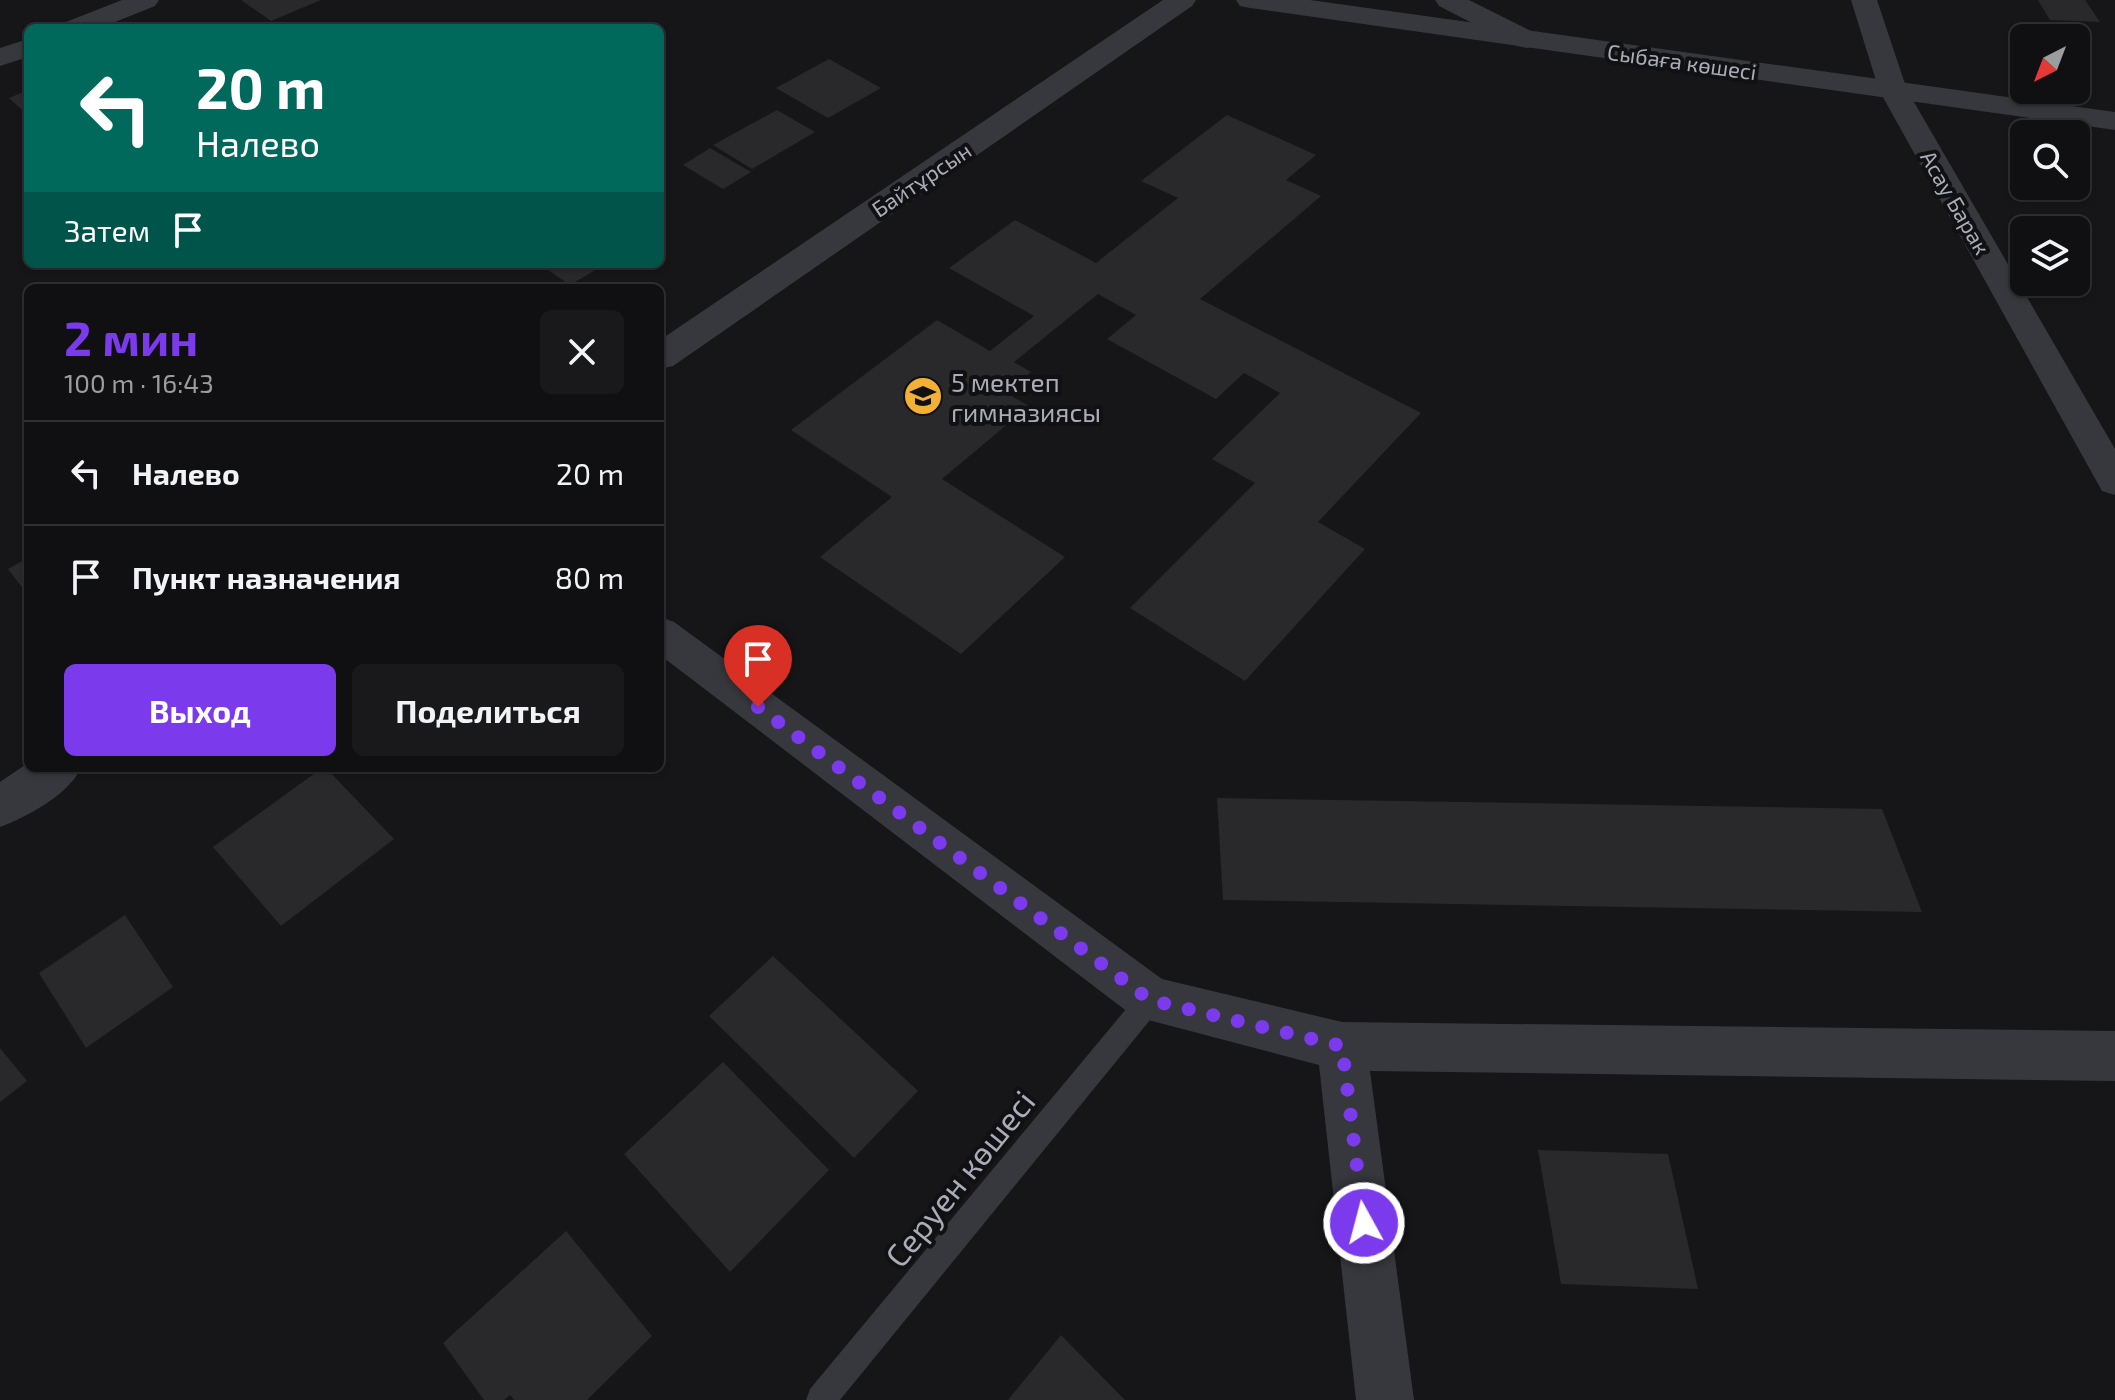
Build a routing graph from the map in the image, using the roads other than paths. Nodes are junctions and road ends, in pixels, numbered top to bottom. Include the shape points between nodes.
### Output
1 (146, 0) edge
2 (1182, 0) edge
3 (1250, 0) edge
4 (1448, 0) edge
5 (1864, 0) edge
6 (86, 24) edge
7 (1527, 40) junction
8 (24, 49) edge
9 (0, 58) edge
10 (1893, 90) junction
11 (2115, 121) edge
12 (664, 354) edge
13 (2115, 481) edge
14 (664, 636) edge
15 (52, 772) edge
16 (0, 807) edge
17 (1150, 1000) junction
18 (1342, 1046) junction
19 (2115, 1056) edge
20 (821, 1400) edge
21 (1385, 1400) edge

1 - 6 street
2 - 12 street, Байтұрсын
3 - 7 street, Сыбаға көшесі
4 - 7 street
5 - 10 street, Асау Барак
7 - 10 street, Сыбаға көшесі
8 - 9 street
10 - 11 street, Сыбаға көшесі
10 - 13 street, Асау Барак
14 - 17 street
15 - 16 street
17 - 18 street
17 - 20 lane, Серуен көшесі
18 - 19 street
18 - 21 street

